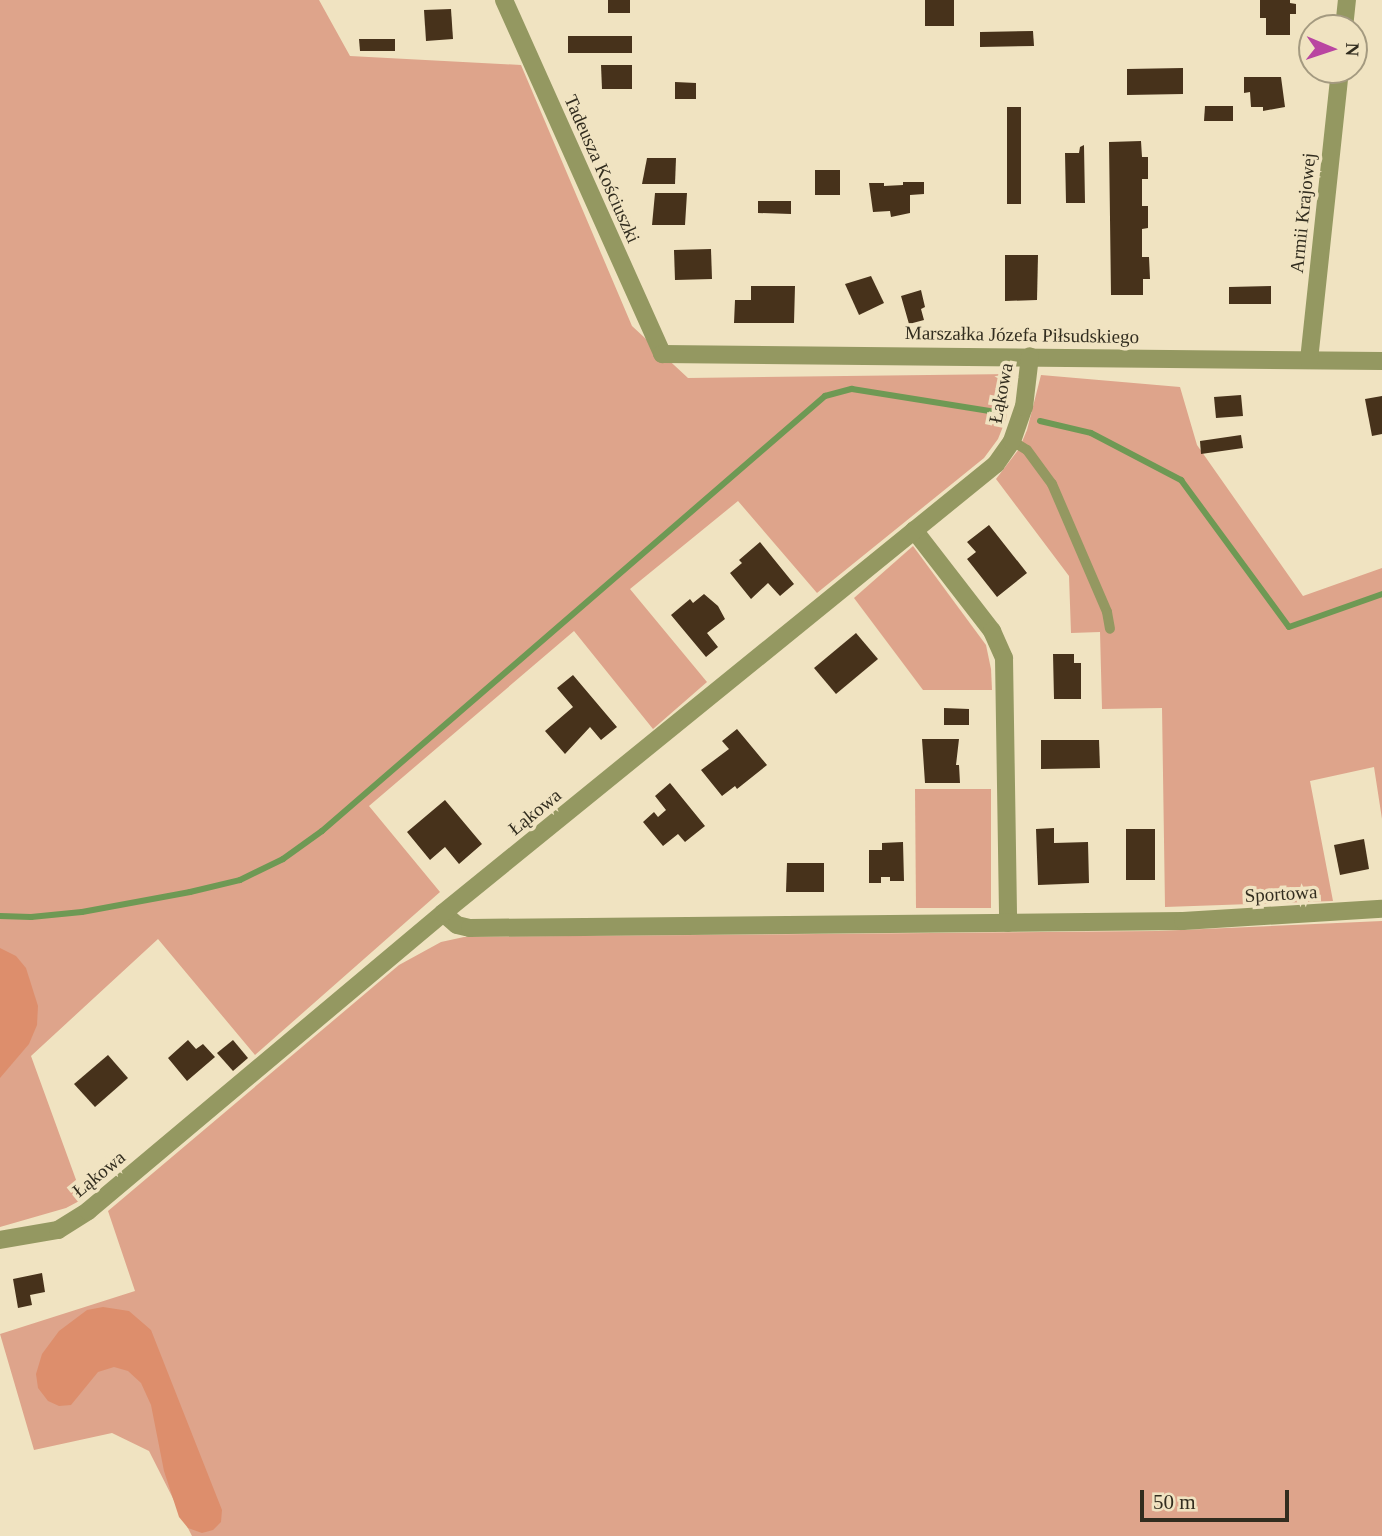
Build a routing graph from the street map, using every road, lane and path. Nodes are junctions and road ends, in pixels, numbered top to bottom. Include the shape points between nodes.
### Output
1 (504, 0) edge
2 (1339, 84) edge
3 (662, 354) joint
4 (1030, 356) junction
5 (1309, 360) junction
6 (1382, 361) edge
7 (1012, 441) junction
8 (914, 530) junction
9 (1110, 629) dead end
10 (1382, 909) edge
11 (443, 913) junction
12 (1008, 923) junction
13 (0, 1240) edge

1 - 3 street, Tadeusza Kościuszki
2 - 5 street, Armii Krajowej
3 - 4 street, Marszałka Józefa Piłsudskiego
4 - 5 street, Marszałka Józefa Piłsudskiego
4 - 7 street, Łąkowa via 1024,407
5 - 6 street, Marszałka Józefa Piłsudskiego
7 - 8 street, Łąkowa via 996,464
7 - 9 lane via 1027,450 1052,484 1107,612
8 - 11 street, Łąkowa
8 - 12 street via 992,631 1003,658
10 - 12 street, Sportowa via 1183,921
11 - 12 street, Sportowa via 457,925 470,928
11 - 13 street, Łąkowa via 88,1211 58,1230

